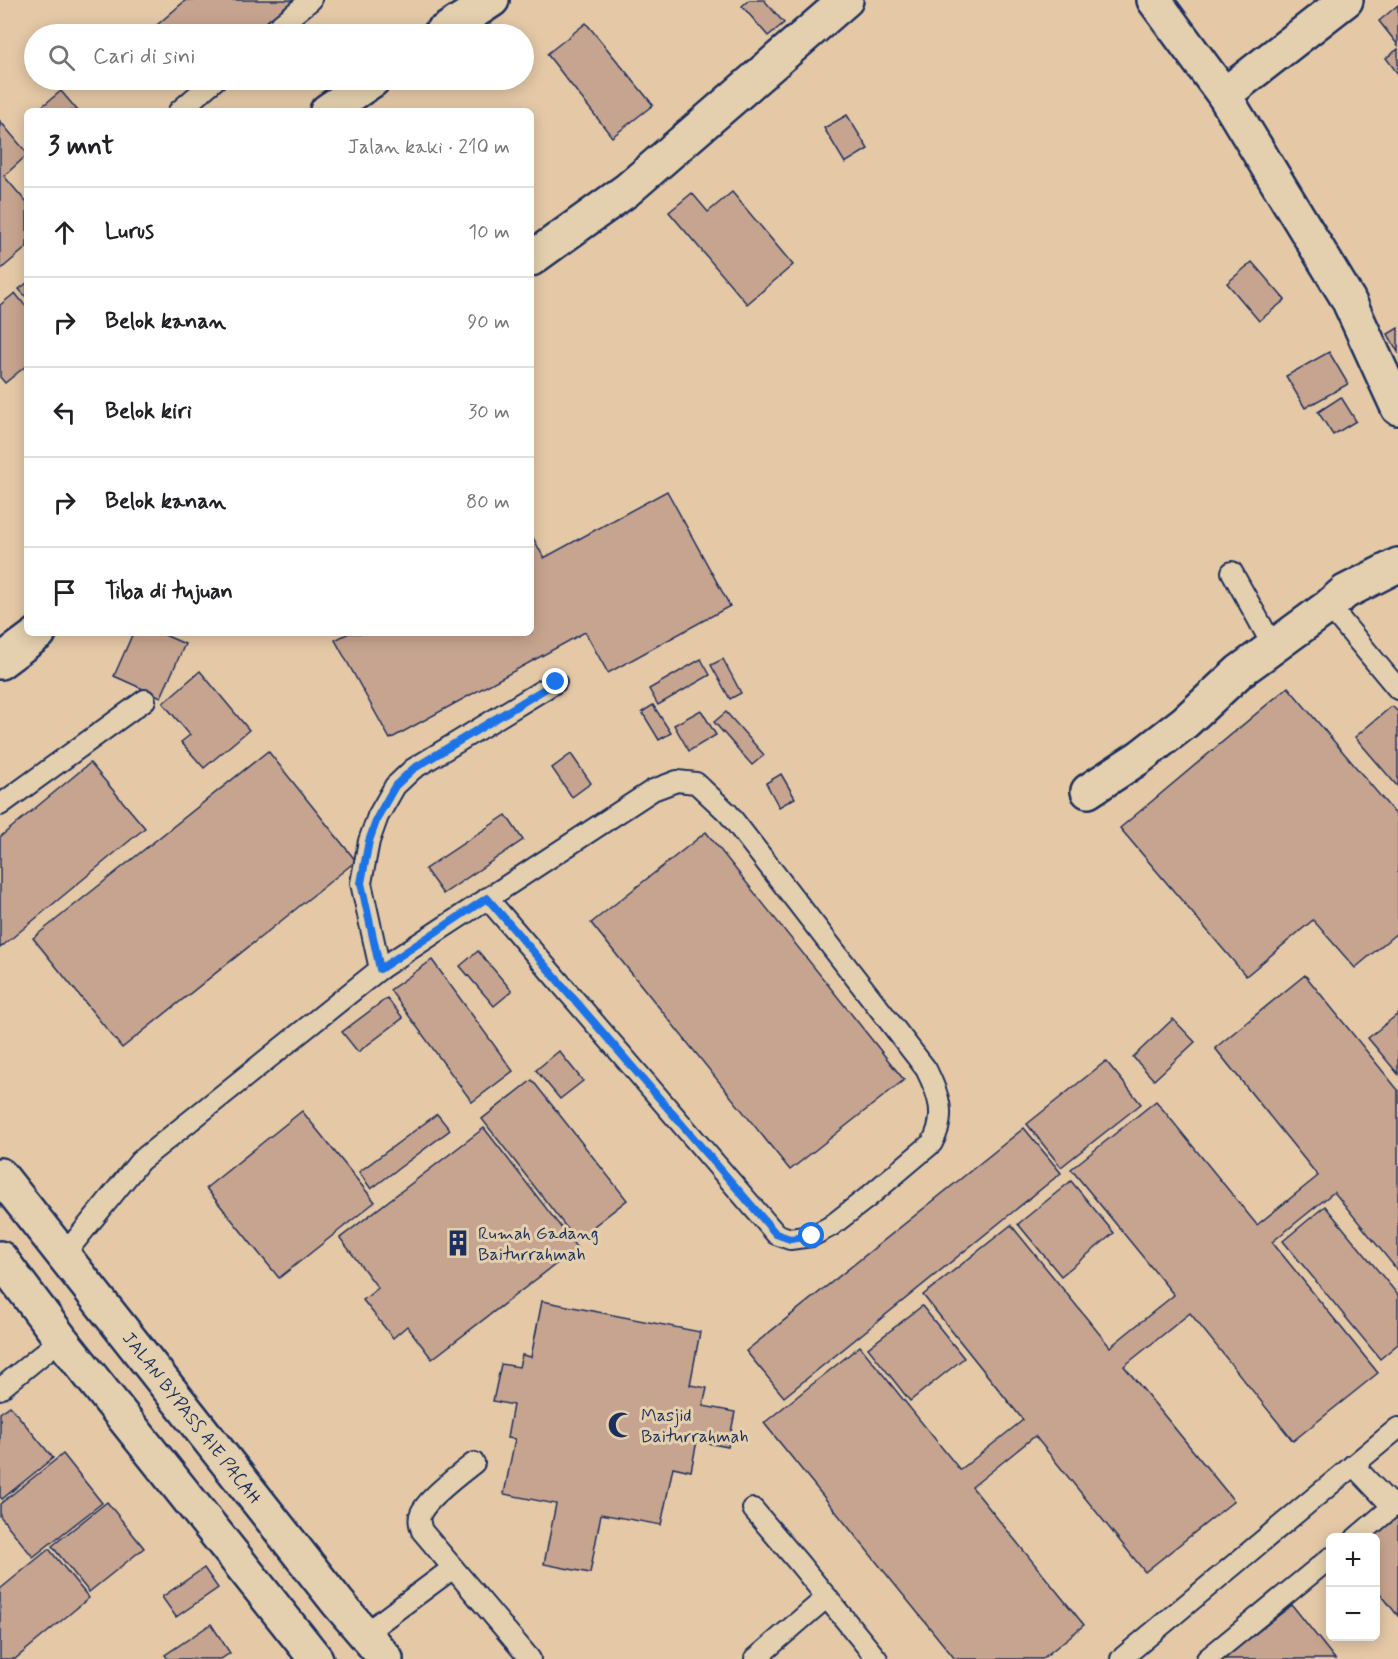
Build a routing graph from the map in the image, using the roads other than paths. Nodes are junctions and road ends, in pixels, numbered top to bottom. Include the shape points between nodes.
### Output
1 (311, 0) edge
2 (492, 0) edge
3 (846, 0) edge
4 (1154, 0) edge
5 (1346, 0) edge
6 (281, 24) edge
7 (455, 24) edge
8 (203, 90) edge
9 (358, 90) edge
10 (1224, 94) junction
11 (182, 108) edge
12 (331, 108) edge
13 (534, 257) edge
14 (1398, 408) edge
15 (1398, 565) edge
16 (1232, 572) dead end
17 (1329, 606) junction
18 (35, 636) edge
19 (1274, 648) junction
20 (0, 662) edge
21 (556, 682) dead end
22 (1398, 689) edge
23 (145, 700) dead end
24 (1088, 791) dead end
25 (0, 805) edge
26 (487, 898) junction
27 (380, 969) junction
28 (0, 1175) edge
29 (63, 1256) junction
30 (0, 1258) edge
31 (24, 1290) junction
32 (61, 1339) junction
33 (0, 1389) edge
34 (1398, 1428) edge
35 (474, 1463) dead end
36 (1353, 1465) junction
37 (1396, 1504) edge
38 (753, 1509) dead end
39 (1362, 1533) edge
40 (1326, 1561) edge
41 (453, 1568) junction
42 (826, 1597) junction
43 (364, 1634) junction
44 (311, 1657) edge
45 (386, 1659) edge
46 (530, 1659) edge
47 (755, 1659) edge
48 (877, 1659) edge
49 (1120, 1659) edge
50 (1207, 1659) edge

1 - 6 lane
2 - 7 main road
3 - 13 main road via 627,190
4 - 10 main road
5 - 10 main road
8 - 11 lane
9 - 12 main road
10 - 14 main road via 1348,299
15 - 17 main road via 1345,592
16 - 19 lane
17 - 19 main road
17 - 22 lane
18 - 20 main road
19 - 24 main road via 1240,671 1140,757
21 - 27 lane via 413,769 395,786 369,841 361,883
23 - 25 lane
26 - 26 lane via 776,1234 790,1239 812,1236 831,1226 932,1143 939,1131 940,1107 926,1069 728,813 696,783 677,782 653,790
26 - 27 lane
27 - 29 lane via 140,1161
28 - 29 main road, JALAN BYPASS AIE PACAH
29 - 31 main road
29 - 43 main road, JALAN BYPASS AIE PACAH
30 - 31 main road
31 - 32 main road
32 - 33 lane
32 - 44 main road
34 - 36 lane
35 - 41 lane via 420,1514 422,1532
36 - 37 lane
36 - 49 lane
37 - 39 lane
38 - 42 lane
40 - 50 lane
41 - 43 lane
41 - 46 lane
42 - 47 lane
42 - 48 lane
43 - 45 main road, JALAN BYPASS AIE PACAH

